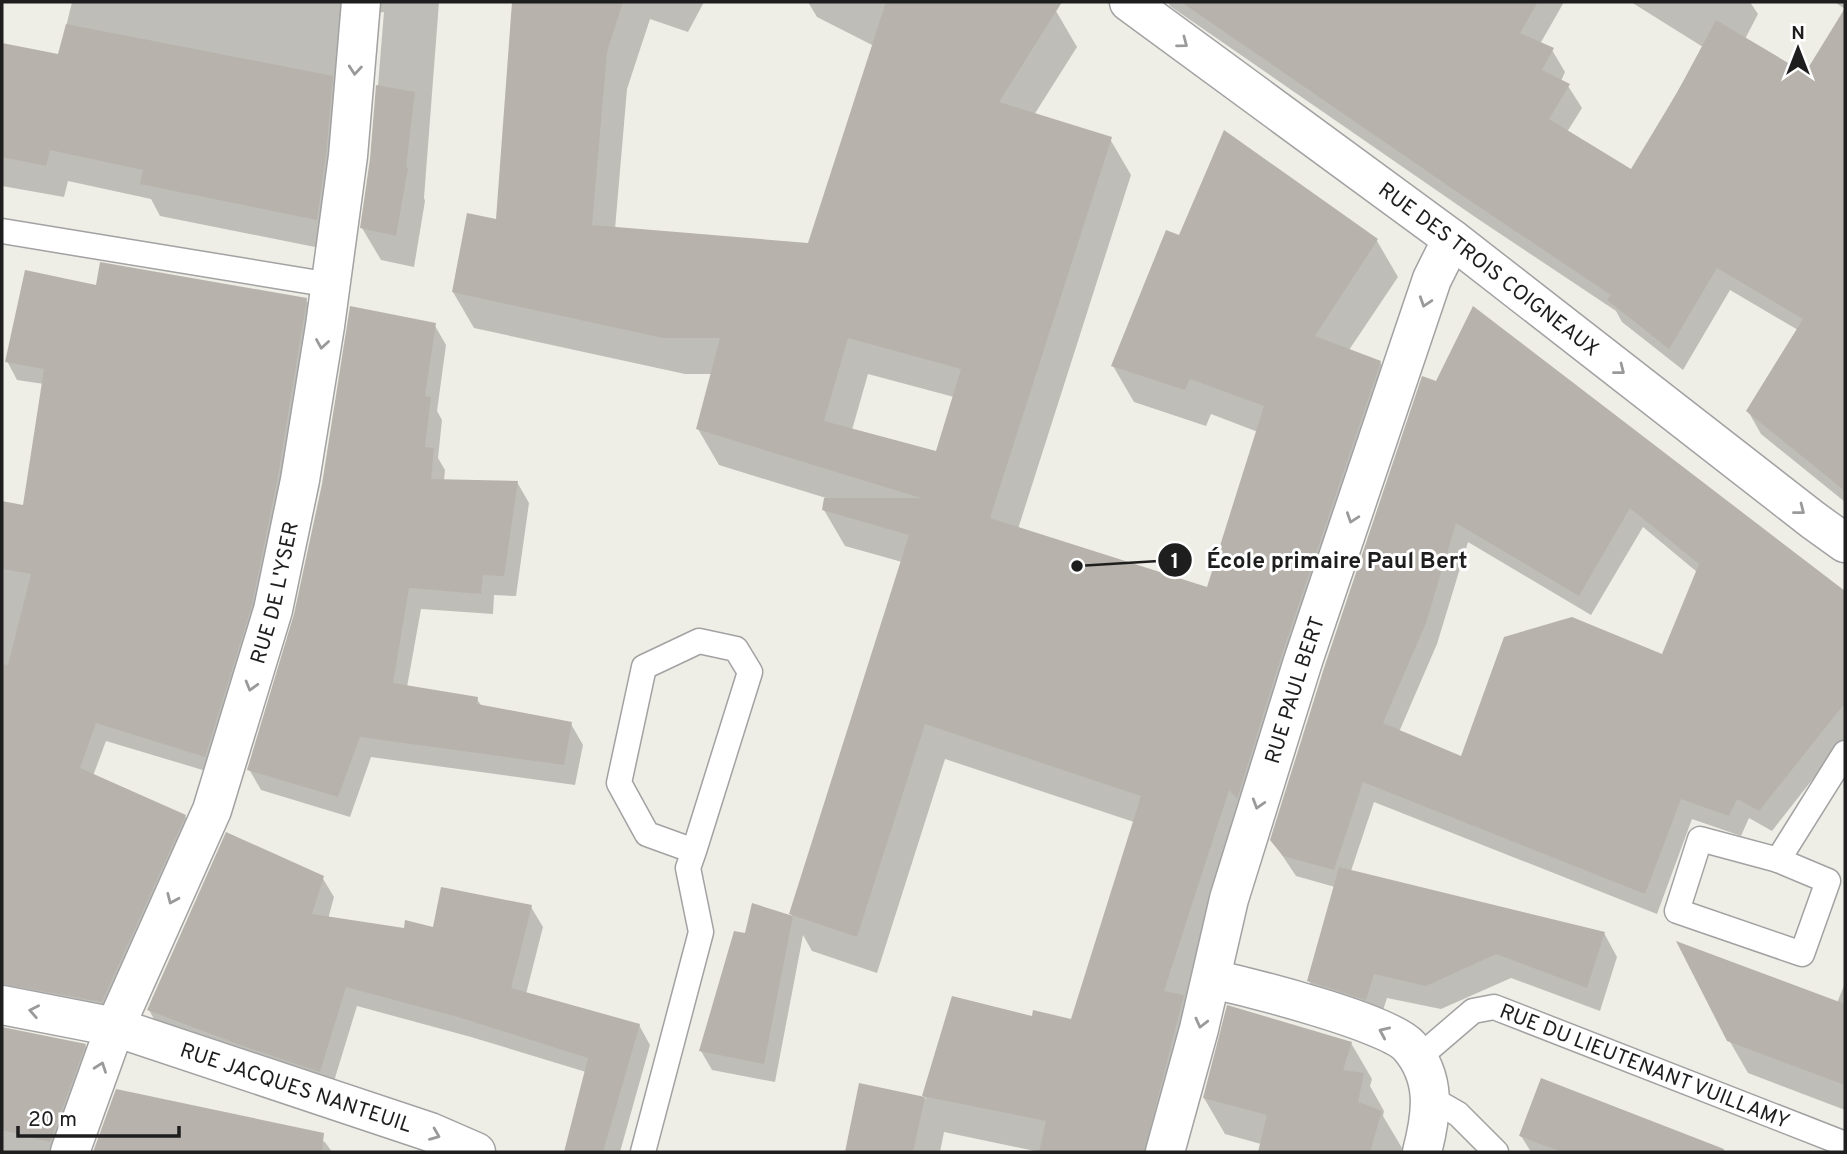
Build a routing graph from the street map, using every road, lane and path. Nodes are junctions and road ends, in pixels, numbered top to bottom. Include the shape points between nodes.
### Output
1 (361, 2) edge
2 (1129, 2) edge
3 (2, 231) edge
4 (1452, 239) junction
5 (331, 285) junction
6 (1845, 543) edge
7 (1845, 753) edge
8 (694, 851) junction
9 (1778, 860) junction
10 (1212, 979) junction
11 (2, 1005) edge
12 (115, 1027) junction
13 (1418, 1059) junction
14 (1432, 1099) junction
15 (1845, 1144) edge
16 (70, 1152) edge
17 (476, 1152) edge
18 (643, 1152) edge
19 (1166, 1152) edge
20 (1422, 1152) edge
21 (1496, 1152) edge

1 -> 5 street, RUE DE L'YSER
2 -> 4 street, RUE DES TROIS COIGNEAUX
3 - 5 lane
4 -> 6 street, RUE DES TROIS COIGNEAUX
4 -> 10 street, RUE PAUL BERT via 1432,279 1303,661 1228,899
5 -> 12 street, RUE DE L'YSER via 300,480 273,610 212,810
7 - 9 lane
8 - 8 lane via 750,672 736,649 699,641 644,667 619,783 647,834
8 - 18 lane via 688,868 701,932
9 - 9 lane via 1700,839 1677,911 1802,954 1828,881
13 -> 10 street via 1408,1044 1388,1032
10 -> 19 street, RUE PAUL BERT
12 -> 11 street, RUE JACQUES NANTEUIL
16 -> 12 street, RUE DE L'YSER
12 -> 17 street, RUE JACQUES NANTEUIL via 430,1132
13 - 14 street
13 - 15 lane, RUE DU LIEUTENANT VUILLAMY via 1473,1011 1494,1006
14 - 20 street
14 - 21 lane via 1458,1114

